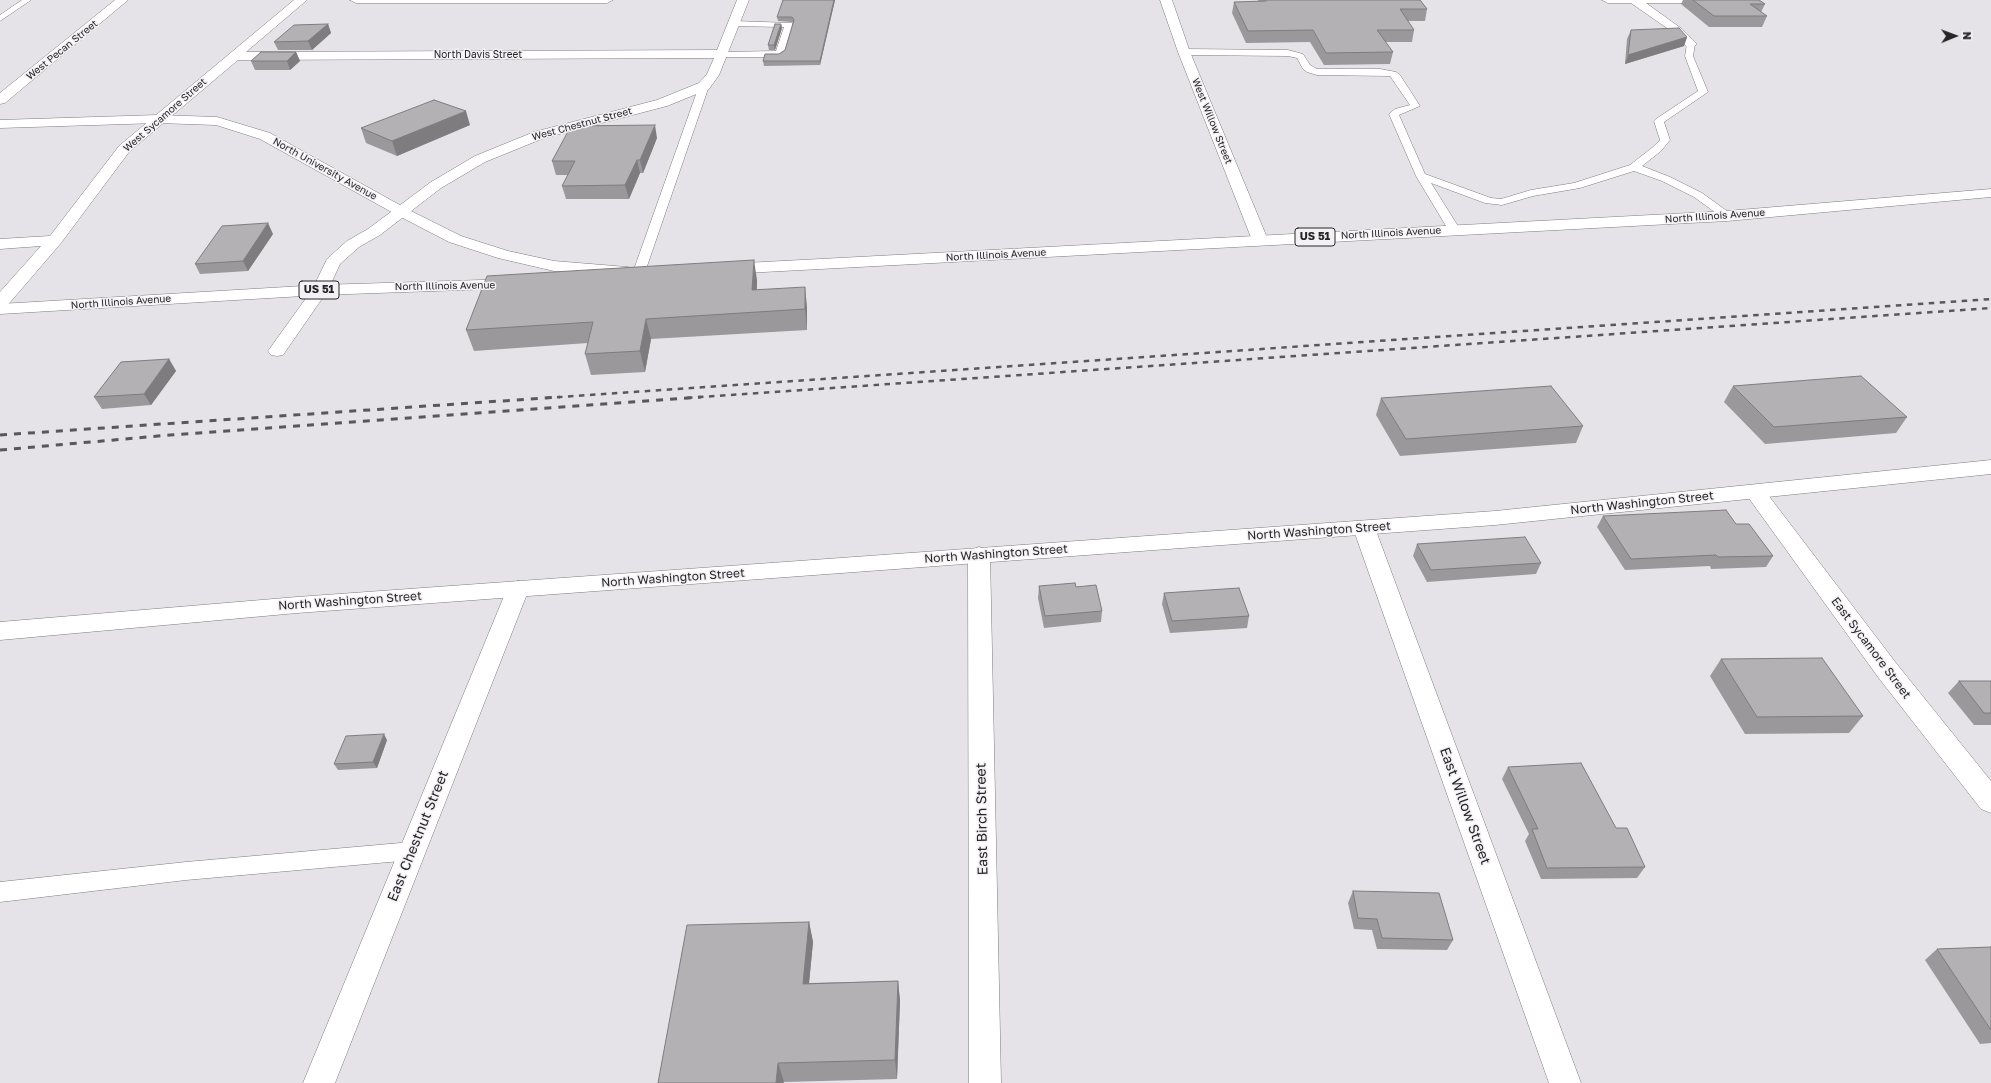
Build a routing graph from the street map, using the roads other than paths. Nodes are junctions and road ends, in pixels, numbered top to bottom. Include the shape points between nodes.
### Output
1 (27, 0) edge
2 (122, 0) edge
3 (301, 0) edge
4 (356, 0) edge
5 (414, 0) edge
6 (526, 0) edge
7 (607, 0) edge
8 (743, 0) edge
9 (1166, 0) edge
10 (1608, 0) edge
11 (1634, 0) edge
12 (1714, 0) edge
13 (0, 18) edge
14 (733, 24) junction
15 (1691, 44) joint
16 (1184, 52) junction
17 (722, 54) junction
18 (234, 56) junction
19 (704, 86) junction
20 (0, 100) edge
21 (158, 119) junction
22 (0, 124) edge
23 (1634, 167) junction
24 (1421, 176) junction
25 (1991, 193) edge
26 (402, 212) junction
27 (1727, 216) junction
28 (1455, 231) junction
29 (55, 240) junction
30 (1260, 240) junction
31 (0, 244) edge
32 (713, 269) edge
33 (646, 272) junction
34 (553, 282) edge
35 (530, 283) edge
36 (320, 290) junction
37 (0, 303) edge
38 (0, 309) edge
39 (277, 351) dead end
40 (1991, 467) edge
41 (1755, 492) junction
42 (1364, 528) junction
43 (979, 555) junction
44 (518, 589) junction
45 (0, 630) edge
46 (1991, 800) edge
47 (412, 851) junction
48 (0, 892) edge
49 (319, 1083) edge
50 (985, 1083) edge
51 (1565, 1083) edge

1 - 13 lane
2 - 20 street, West Pecan Street
3 - 18 street, West Sycamore Street
4 - 5 street
5 - 6 street
6 - 7 street
8 - 14 street
9 - 16 street, West Willow Street
10 - 11 street
11 - 12 street
11 - 15 street via 1678,31
14 - 17 street
14 - 17 lane via 789,25 780,54
15 - 23 lane via 1689,56 1704,92 1659,121 1665,140
16 - 24 lane via 1288,52 1300,56 1306,67 1317,72 1393,74 1415,104 1414,108 1394,114
16 - 30 street, West Willow Street
17 - 18 street, North Davis Street
17 - 19 street via 713,75
18 - 21 street, West Sycamore Street
19 - 26 street, West Chestnut Street via 662,103 539,135 480,159 436,185
19 - 33 lane
21 - 22 street, North University Avenue
21 - 26 street, North University Avenue via 216,121 265,136
21 - 29 street, West Sycamore Street via 124,149
23 - 24 lane via 1576,186 1531,193 1502,202 1489,201
23 - 27 lane via 1666,178 1698,195
24 - 28 lane
25 - 27 street, North Illinois Avenue / US 51
26 - 33 street, North University Avenue via 455,239 504,255 554,266
26 - 36 street, West Chestnut Street via 353,244 333,262
27 - 28 street, North Illinois Avenue / US 51
28 - 30 street, North Illinois Avenue / US 51
29 - 31 street
29 - 37 street, West Sycamore Street
30 - 32 street, North Illinois Avenue / US 51
33 - 34 street
35 - 36 street, North Illinois Avenue / US 51
36 - 38 street, North Illinois Avenue / US 51
36 - 39 street, West Chestnut Street
40 - 41 street, North Washington Street
41 - 42 street, North Washington Street via 1495,518
41 - 46 street, East Sycamore Street via 1887,670
42 - 43 street, North Washington Street
42 - 51 street, East Willow Street
43 - 44 street, North Washington Street
43 - 50 street, East Birch Street
44 - 45 street, North Washington Street
44 - 47 street, East Chestnut Street
47 - 48 lane via 186,871
47 - 49 street, East Chestnut Street

